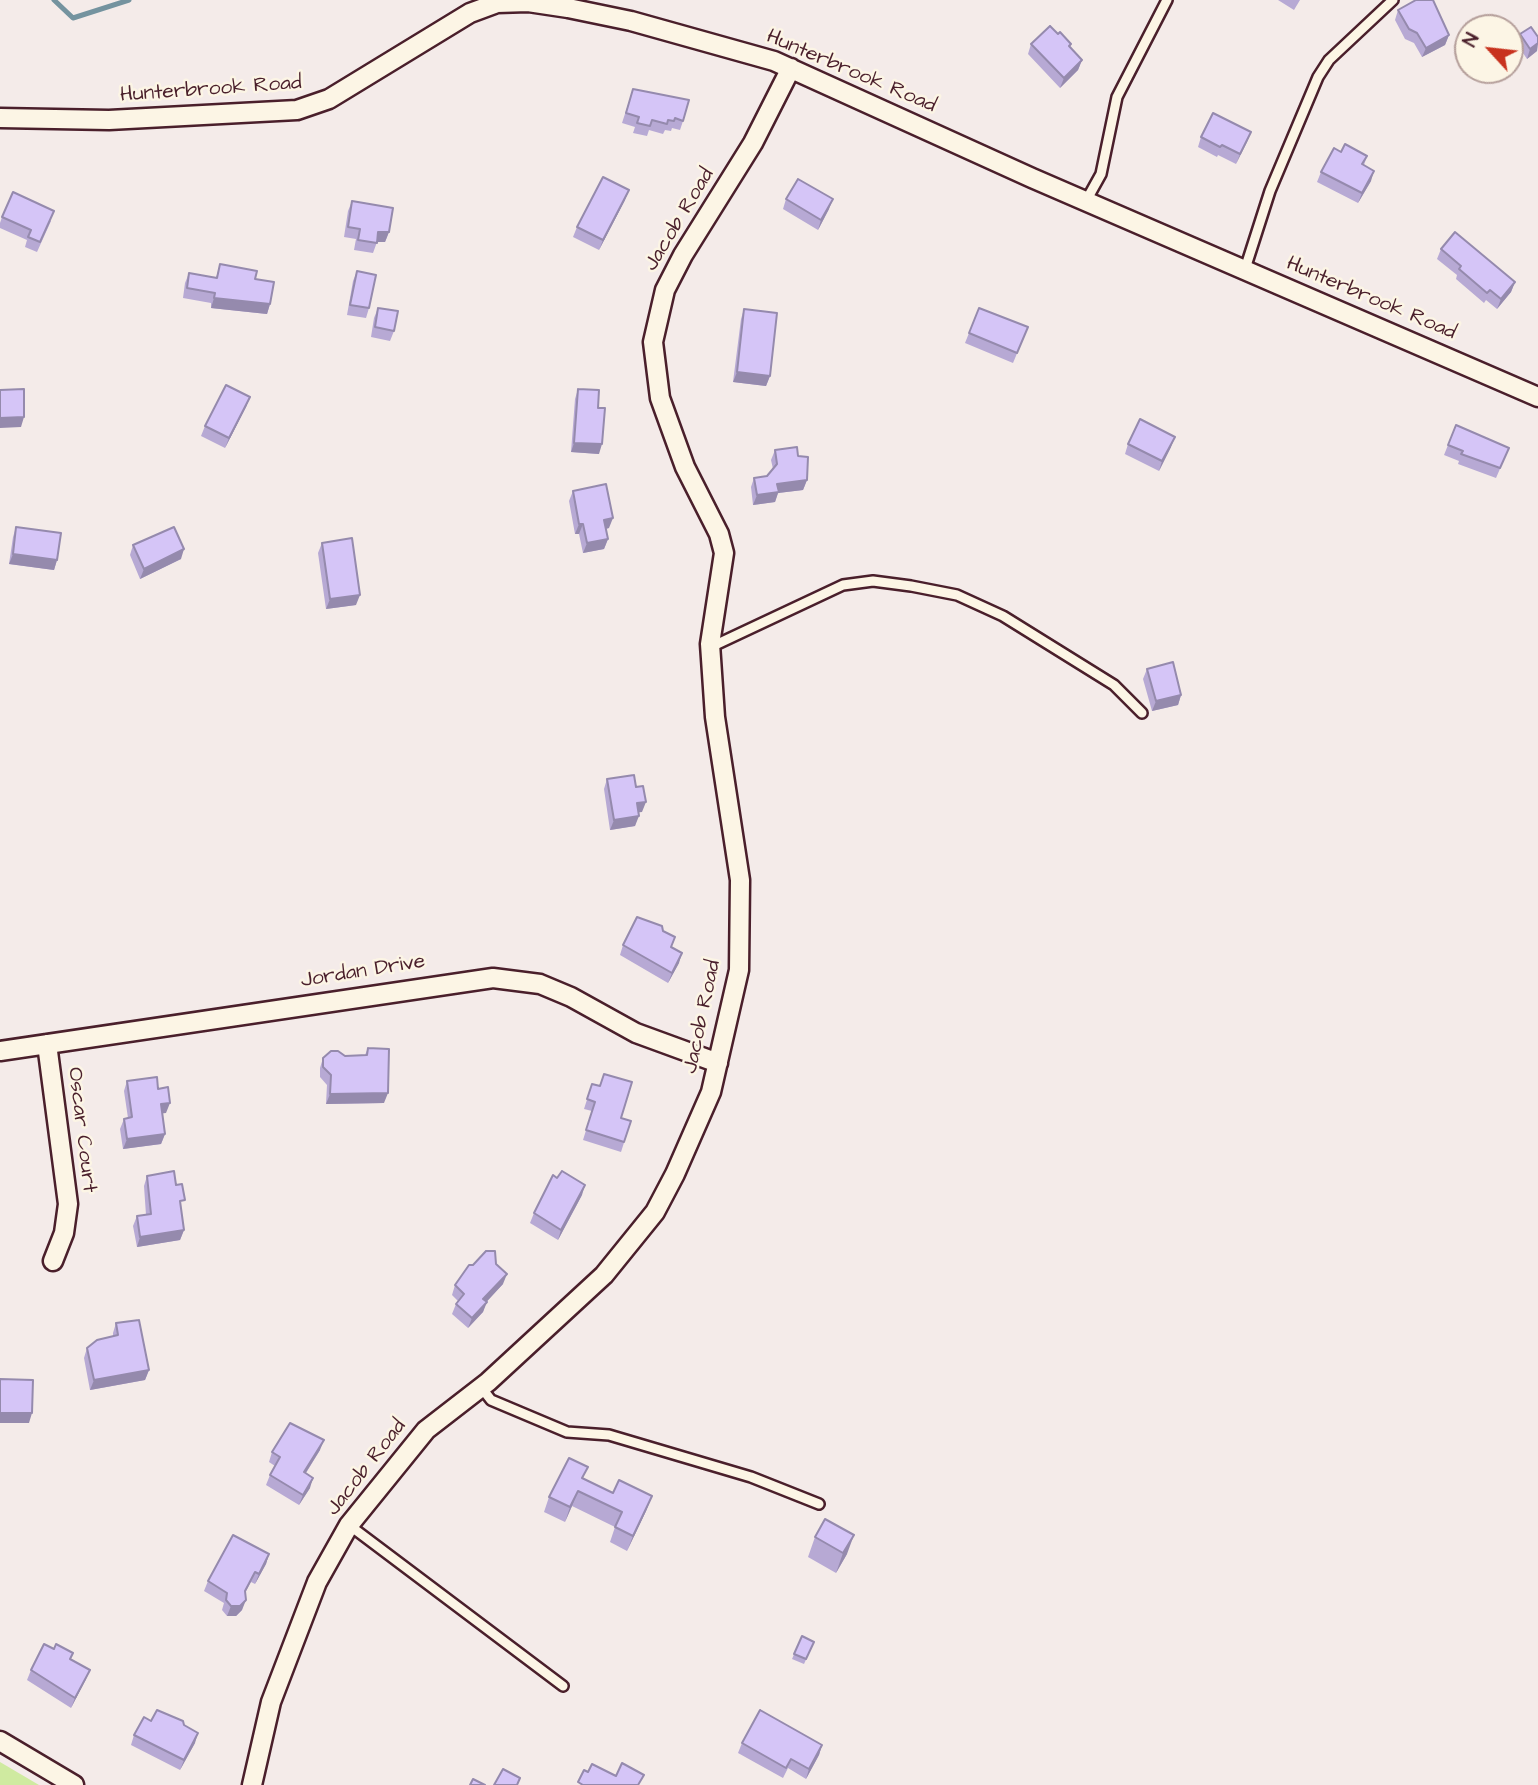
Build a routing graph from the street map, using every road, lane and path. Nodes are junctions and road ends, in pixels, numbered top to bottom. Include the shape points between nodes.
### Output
1 (1167, 0) edge
2 (1393, 0) edge
3 (791, 68) junction
4 (0, 118) edge
5 (1086, 201) junction
6 (1245, 269) junction
7 (1538, 397) edge
8 (711, 648) junction
9 (1142, 713) dead end
10 (47, 1044) junction
11 (0, 1051) edge
12 (718, 1063) junction
13 (53, 1261) dead end
14 (481, 1387) junction
15 (819, 1504) dead end
16 (349, 1525) junction
17 (563, 1686) dead end
18 (0, 1741) edge
19 (74, 1785) edge
20 (252, 1785) edge

1 - 5 lane via 1117,97 1101,174
2 - 6 lane via 1329,60 1318,77 1270,191
3 - 4 street, Hunterbrook Road via 631,21 528,2 497,3 470,13 329,99 297,110 109,120
3 - 5 street, Hunterbrook Road
3 - 8 street, Jacob Road via 753,143 665,290 653,342 660,398 724,553
5 - 6 street, Hunterbrook Road
6 - 7 street, Hunterbrook Road
8 - 9 lane via 843,585 873,581 911,586 957,595 1003,616 1114,685
8 - 12 street, Jacob Road via 716,717 740,880 739,970
10 - 11 street, Jordan Drive
10 - 12 street, Jordan Drive via 493,978 540,984 636,1033
10 - 13 street, Oscar Court via 68,1204 64,1233
12 - 14 street, Jacob Road via 701,1116 655,1212 604,1275
14 - 15 lane via 491,1400 567,1432 609,1434 751,1477
14 - 16 street, Jacob Road via 426,1430
16 - 17 lane
16 - 20 street, Jacob Road via 317,1582 271,1702
18 - 19 street

